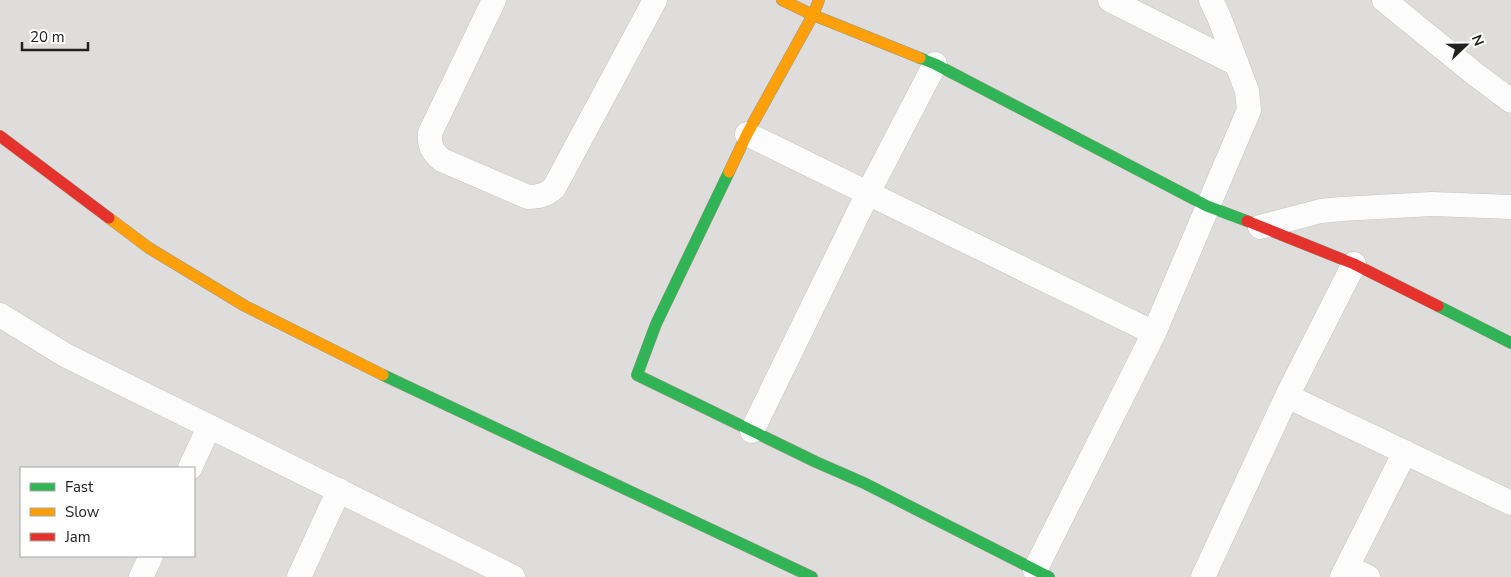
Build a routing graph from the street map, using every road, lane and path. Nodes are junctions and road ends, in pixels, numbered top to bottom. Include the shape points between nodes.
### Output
1 (494, 0) edge
2 (655, 0) edge
3 (782, 0) edge
4 (819, 0) edge
5 (1110, 0) edge
6 (1211, 0) edge
7 (1384, 0) edge
8 (813, 15) junction
9 (935, 64) junction
10 (1237, 64) junction
11 (1511, 101) edge
12 (747, 134) junction
13 (0, 136) edge
14 (868, 193) junction
15 (1207, 206) junction
16 (1511, 207) edge
17 (1260, 227) junction
18 (1354, 264) junction
19 (0, 315) edge
20 (1154, 333) junction
21 (1511, 343) edge
22 (1287, 396) junction
23 (209, 427) junction
24 (752, 431) junction
25 (1404, 452) junction
26 (190, 467) edge
27 (339, 490) junction
28 (1511, 503) edge
29 (151, 557) edge
30 (1042, 573) edge
31 (1353, 574) edge
32 (141, 577) edge
33 (299, 577) edge
34 (513, 577) edge
35 (812, 577) edge
36 (1203, 577) edge

1 - 2 street via 430,133 429,143 442,160 528,197 539,197 554,188
3 - 8 street
4 - 8 street
5 - 10 street
6 - 10 street
7 - 11 street
8 - 9 street
8 - 12 street
9 - 14 street
9 - 15 street
10 - 15 street via 1247,91 1248,110
12 - 14 street
12 - 24 street via 656,324 637,375
13 - 35 street via 149,248 245,306
14 - 20 street
14 - 24 street
15 - 17 street
15 - 20 street
16 - 17 street via 1432,204 1341,209
17 - 18 street
18 - 21 street
18 - 22 street
19 - 23 street via 65,355
20 - 30 street
22 - 25 street
22 - 36 street
23 - 26 street
23 - 27 street
24 - 30 street via 864,483
25 - 28 street
25 - 31 street
27 - 33 street
27 - 34 street
29 - 32 street

